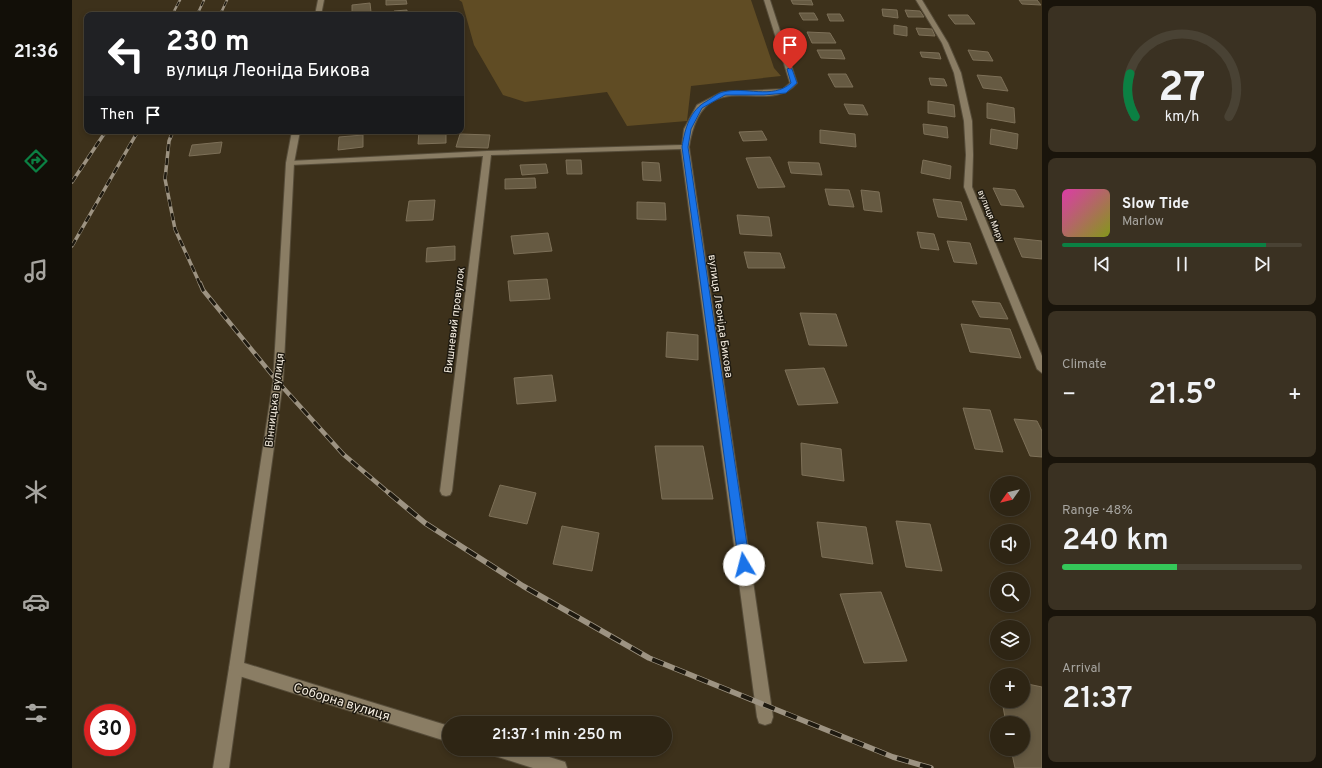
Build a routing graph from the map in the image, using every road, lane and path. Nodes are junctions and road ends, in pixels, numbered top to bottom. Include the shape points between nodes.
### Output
1 (321, 0) edge
2 (767, 0) edge
3 (919, 0) edge
4 (319, 12) edge
5 (295, 134) edge
6 (685, 147) junction
7 (487, 153) junction
8 (290, 163) junction
9 (1042, 369) edge
10 (446, 491) dead end
11 (236, 668) junction
12 (766, 717) dead end
13 (442, 732) edge
14 (520, 756) edge
15 (222, 768) edge
16 (559, 768) edge

1 - 4 street
2 - 6 street, вулиця Леоніда Бикова via 794,83 786,91 724,93 700,107 688,129
3 - 9 street, вулиця Миру via 953,58 966,105 970,162 968,187
5 - 8 street, Вінницька вулиця
6 - 7 street
6 - 12 street, вулиця Леоніда Бикова
7 - 8 street
7 - 10 street, Вишневий провулок
8 - 11 street, Вінницька вулиця via 278,382
11 - 13 street, Соборна вулиця
11 - 15 street, Вінницька вулиця
14 - 16 street

